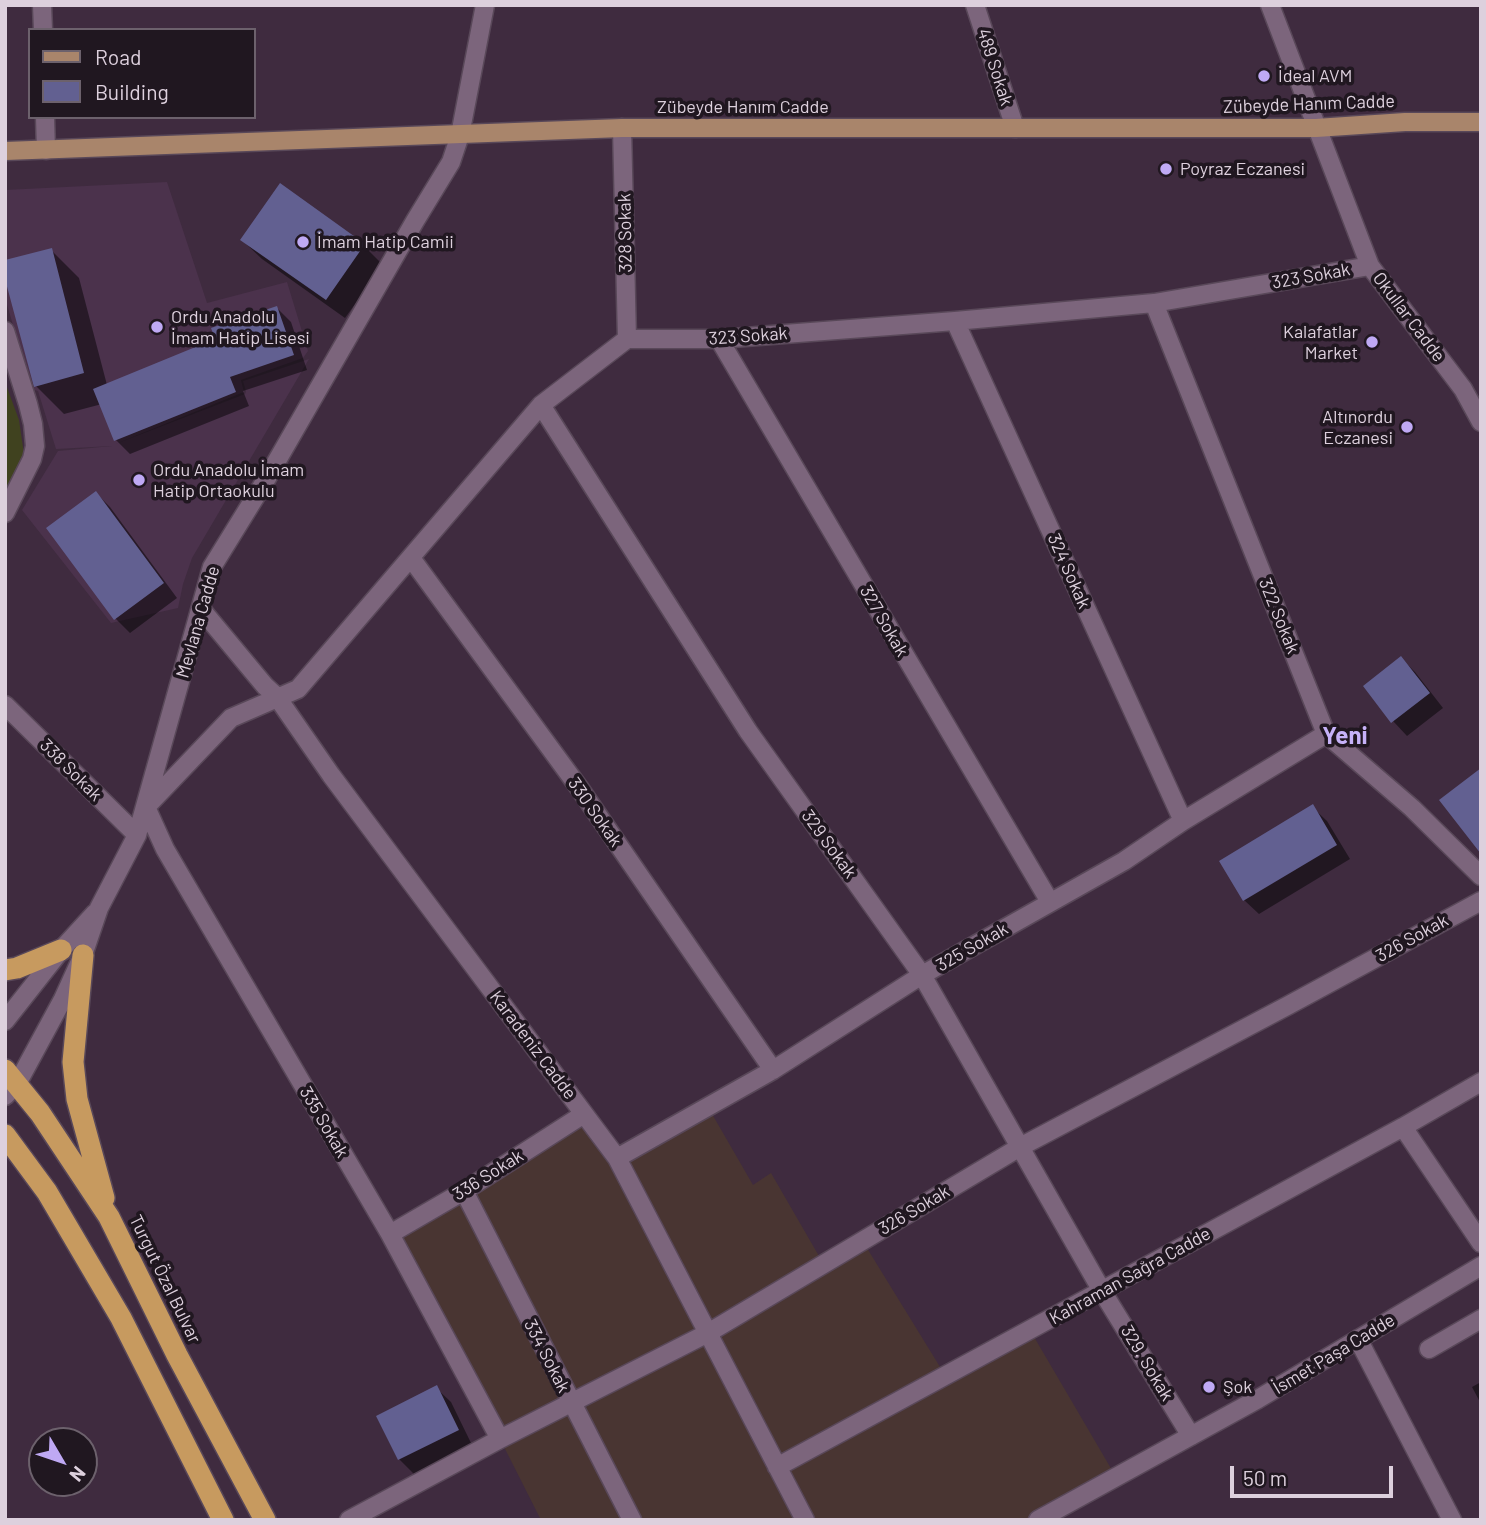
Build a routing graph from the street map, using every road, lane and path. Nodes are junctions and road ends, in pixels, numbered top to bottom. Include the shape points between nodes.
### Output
1 (42, 5) edge
2 (485, 5) edge
3 (975, 5) edge
4 (1270, 5) edge
5 (43, 28) edge
6 (45, 119) edge
7 (1481, 122) edge
8 (622, 128) junction
9 (1015, 128) junction
10 (1316, 128) junction
11 (460, 135) junction
12 (46, 150) junction
13 (5, 151) edge
14 (1370, 265) junction
15 (1154, 303) junction
16 (955, 321) junction
17 (5, 331) edge
18 (627, 339) junction
19 (719, 339) junction
20 (1471, 386) edge
21 (541, 405) junction
22 (1481, 405) edge
23 (1481, 422) edge
24 (5, 513) edge
25 (411, 558) junction
26 (201, 610) junction
27 (277, 697) junction
28 (5, 705) edge
29 (1326, 734) junction
30 (146, 807) junction
31 (1183, 821) junction
32 (137, 835) junction
33 (1481, 876) edge
34 (1481, 901) edge
35 (1050, 902) junction
36 (99, 908) junction
37 (61, 950) junction
38 (83, 954) junction
39 (9, 966) edge
40 (922, 975) junction
41 (5, 1021) edge
42 (773, 1070) junction
43 (1481, 1082) edge
44 (9, 1083) edge
45 (584, 1114) junction
46 (1403, 1127) junction
47 (5, 1135) edge
48 (1020, 1147) junction
49 (617, 1158) junction
50 (5, 1162) edge
51 (30, 1168) junction
52 (464, 1191) junction
53 (109, 1217) junction
54 (390, 1234) junction
55 (1481, 1243) edge
56 (1481, 1266) edge
57 (1102, 1290) junction
58 (1481, 1319) edge
59 (708, 1333) junction
60 (1358, 1339) junction
61 (1429, 1349) dead end
62 (571, 1403) junction
63 (1191, 1436) junction
64 (500, 1439) junction
65 (777, 1467) junction
66 (223, 1520) edge
67 (265, 1520) edge
68 (349, 1520) edge
69 (632, 1520) edge
70 (805, 1520) edge
71 (1038, 1520) edge
72 (1452, 1520) edge

1 - 5 street
2 - 11 street, Mevlana Cadde
3 - 9 street, 489 Sokak
4 - 10 street, Okullar Cadde
6 - 12 street
7 - 10 main road, Zübeyde Hanım Cadde
8 - 9 main road, Zübeyde Hanım Cadde
8 - 11 main road, Zübeyde Hanım Cadde
8 - 18 street, 328 Sokak
9 - 10 main road, Zübeyde Hanım Cadde
10 - 14 street, Okullar Cadde
11 - 12 main road, Zübeyde Hanım Cadde
11 - 26 street, Mevlana Cadde via 451,163 212,567
12 - 13 main road, Zübeyde Hanım Cadde
14 - 15 street, 323 Sokak
14 - 20 street, Okullar Cadde
15 - 16 street, 323 Sokak
15 - 29 street, 322 Sokak
16 - 19 street, 323 Sokak
16 - 31 street, 324 Sokak
17 - 24 street via 28,404 35,446
18 - 19 street, 323 Sokak
18 - 21 street
19 - 35 street, 327 Sokak
20 - 22 street
20 - 23 street, Okullar Cadde
21 - 25 street
21 - 40 street, 329 Sokak via 748,731
25 - 27 street via 298,689
25 - 42 street, 330 Sokak via 580,789
26 - 27 street, Karadeniz Cadde
26 - 30 street, Mevlana Cadde
27 - 30 street via 231,718
27 - 45 street, Karadeniz Cadde
28 - 32 street, 338 Sokak
29 - 31 street, 325 Sokak
29 - 33 street, 322 Sokak via 1412,808
30 - 32 street, Mevlana Cadde
30 - 54 street, 335 Sokak via 165,849
31 - 35 street, 325 Sokak
32 - 36 street, Mevlana Cadde
34 - 48 street, 326 Sokak
35 - 40 street, 325 Sokak
36 - 37 street, Mevlana Cadde
36 - 38 street, Mevlana Cadde
37 - 39 highway
37 - 41 street, Mevlana Cadde
38 - 44 street, Mevlana Cadde via 63,999
38 - 53 highway via 73,1062 77,1099
40 - 42 street, 325 Sokak
40 - 48 street, 329 Sokak
42 - 49 street, 325 Sokak
43 - 46 street, Kahraman Sağra Cadde
44 - 53 highway, Turgut Özal Bulvar via 40,1113
45 - 49 street, Karadeniz Cadde
45 - 52 street, 336 Sokak
46 - 55 street
46 - 57 street, Kahraman Sağra Cadde
47 - 51 highway
48 - 57 street, 329 Sokak
48 - 59 street, 326 Sokak
49 - 59 street, Karadeniz Cadde
50 - 51 highway
51 - 66 highway via 121,1318
52 - 54 street, 336 Sokak
52 - 62 street, 334 Sokak
53 - 67 highway, Turgut Özal Bulvar
54 - 64 street, 335 Sokak
56 - 60 street, İsmet Paşa Cadde
57 - 63 street, 329. Sokak
57 - 65 street, Kahraman Sağra Cadde
58 - 61 street
59 - 62 street, 326 Sokak
59 - 65 street, Karadeniz Cadde
60 - 63 street, İsmet Paşa Cadde
60 - 72 street
62 - 64 street, 326 Sokak
62 - 69 street, 334 Sokak
63 - 71 street, İsmet Paşa Cadde
64 - 68 street, 326 Sokak
65 - 70 street, Karadeniz Cadde

